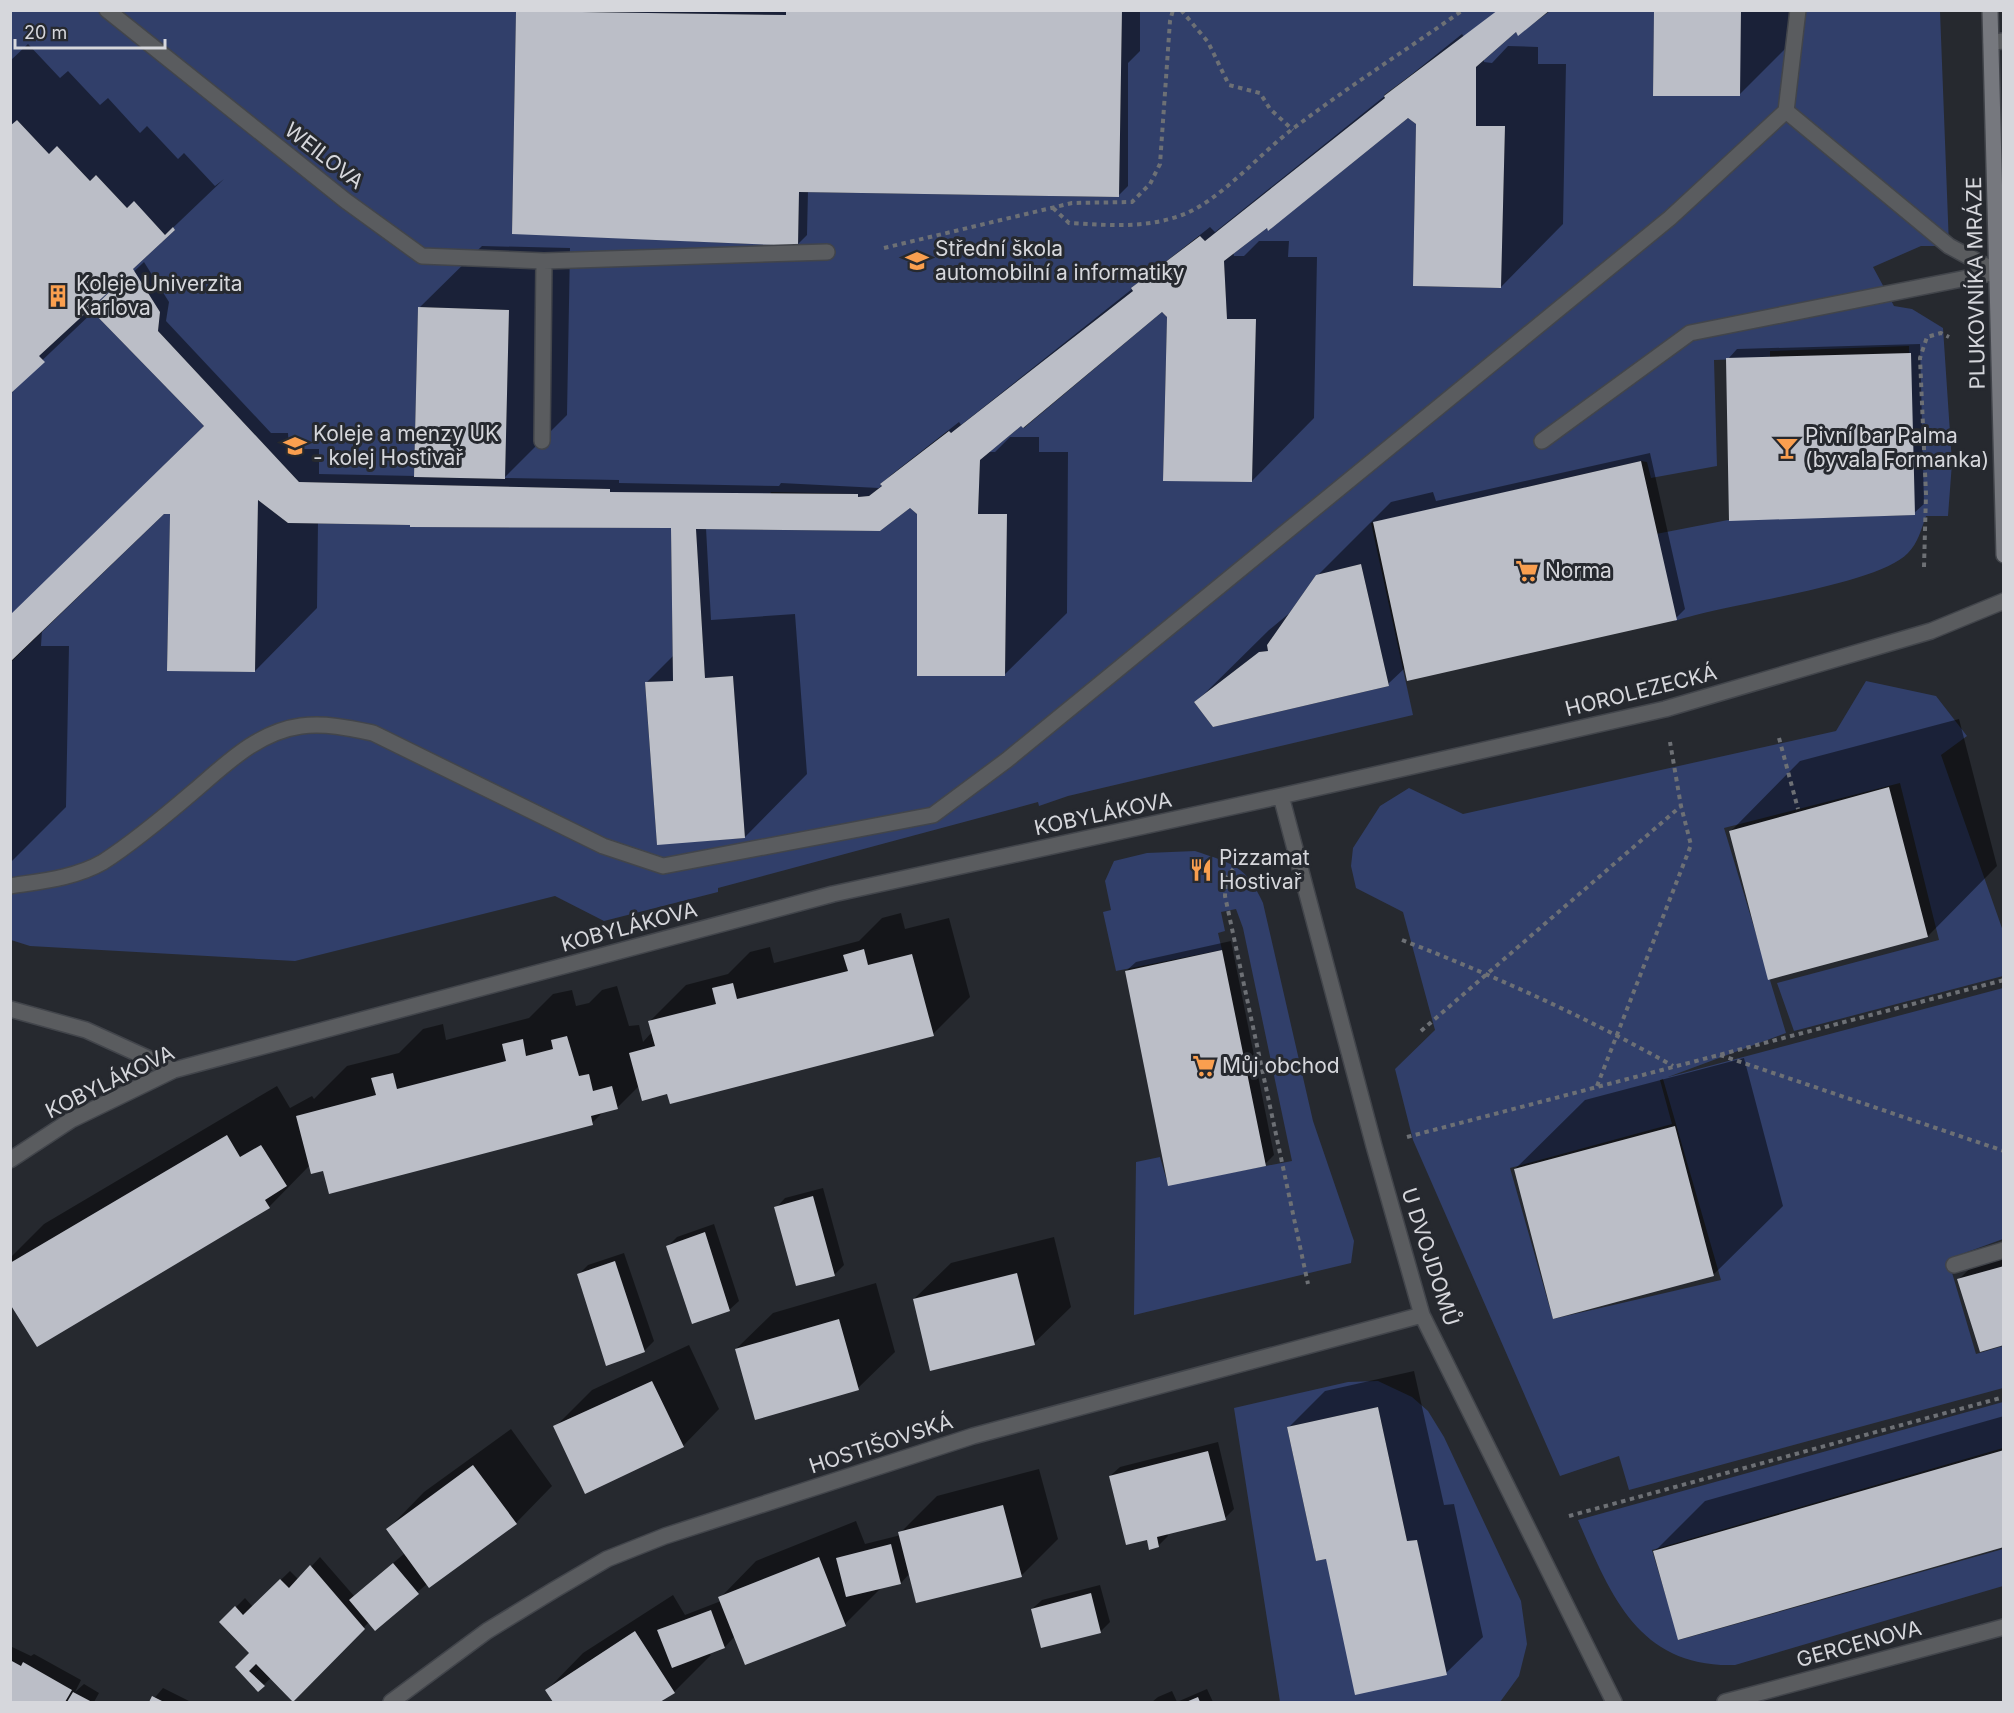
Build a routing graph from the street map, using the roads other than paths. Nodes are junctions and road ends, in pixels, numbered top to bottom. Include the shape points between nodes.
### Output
1 (107, 10) edge
2 (1798, 10) edge
3 (1990, 10) edge
4 (1997, 42) edge
5 (1786, 111) junction
6 (1999, 182) edge
7 (827, 252) dead end
8 (544, 261) junction
9 (1997, 272) junction
10 (542, 441) dead end
11 (1542, 441) dead end
12 (2004, 555) edge
13 (2004, 601) edge
14 (1281, 796) junction
15 (10, 886) edge
16 (10, 1009) edge
17 (174, 1070) junction
18 (10, 1160) edge
19 (2004, 1250) edge
20 (1954, 1265) dead end
21 (1422, 1315) junction
22 (2004, 1627) edge
23 (391, 1702) edge
24 (1614, 1702) edge
25 (1725, 1702) edge

1 - 8 street, WEILOVA via 346,201 422,256
2 - 5 street
3 - 4 street, PLUKOVNÍKA MRÁZE
4 - 6 street, PLUKOVNÍKA MRÁZE
5 - 9 street via 1949,246
5 - 15 street via 1670,218 1016,752 933,815 663,866 603,846 374,733 335,726 300,726 270,735 240,752 102,862 66,877
6 - 9 street, PLUKOVNÍKA MRÁZE
7 - 8 street, WEILOVA
8 - 10 street
9 - 11 street via 1690,333
9 - 12 street, PLUKOVNÍKA MRÁZE
13 - 14 street, HOROLEZECKÁ via 1931,631 1665,709
14 - 17 street, KOBYLÁKOVA via 833,894
14 - 21 street, U DVOJDOMŮ
16 - 17 street via 86,1030
17 - 18 street, KOBYLÁKOVA via 71,1120
19 - 20 street
21 - 23 street, HOSTIŠOVSKÁ via 973,1436 665,1536 607,1559 554,1590 487,1631
21 - 24 street, U DVOJDOMŮ
22 - 25 street, GERCENOVA

